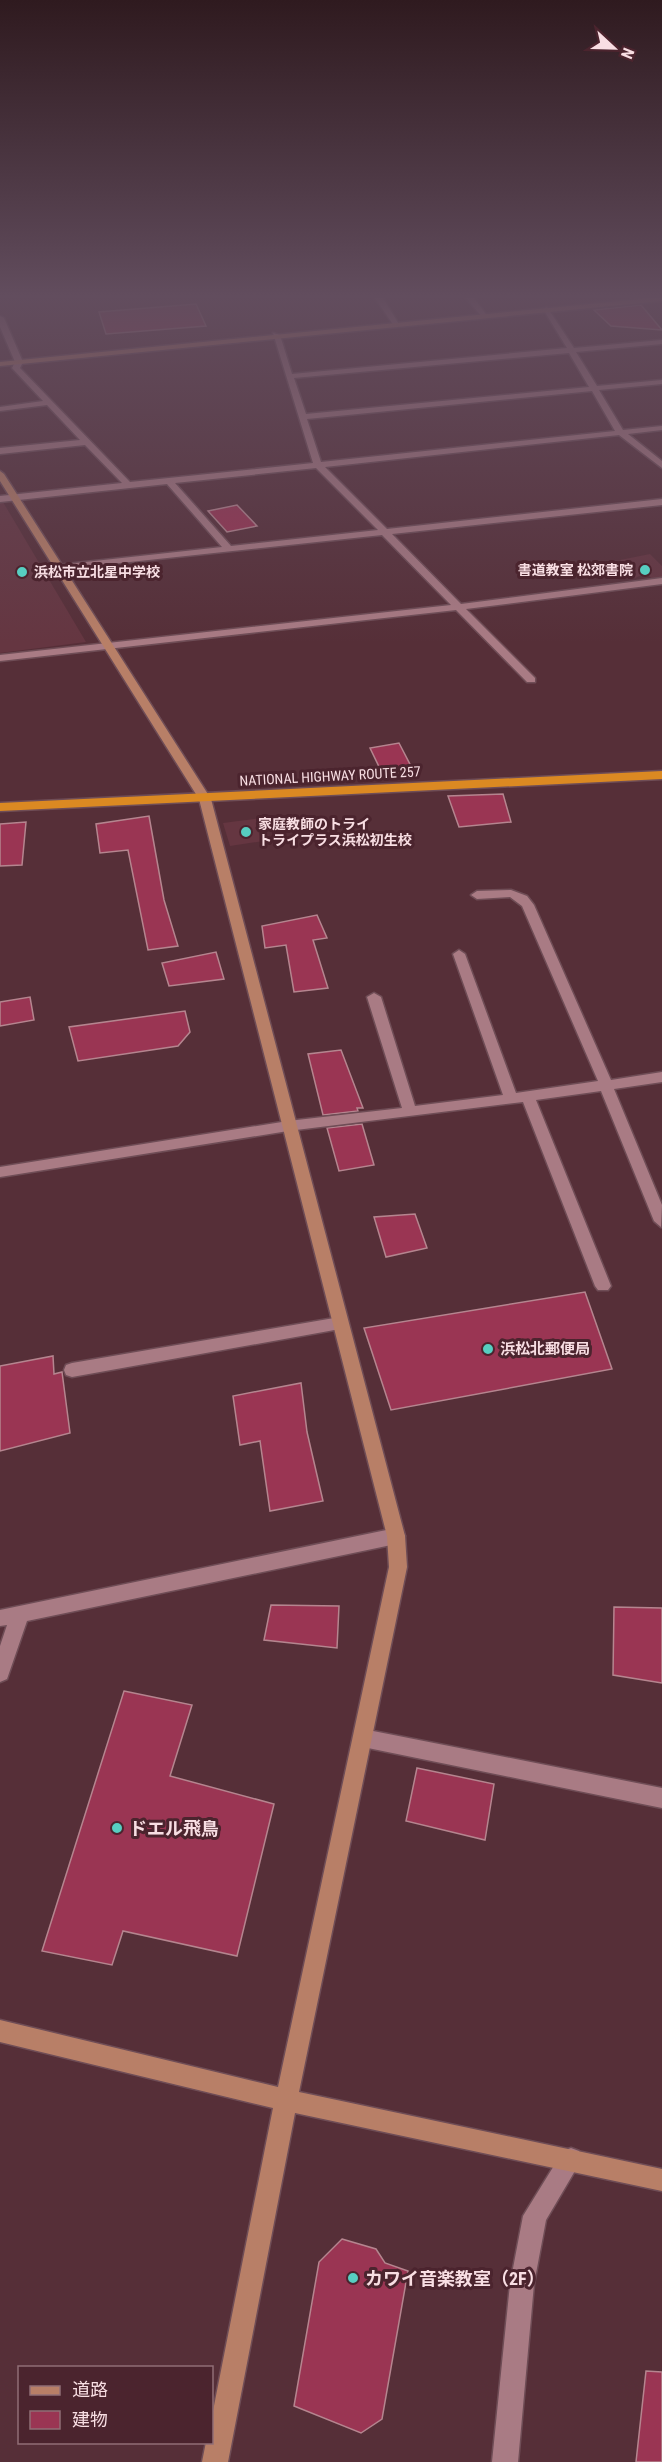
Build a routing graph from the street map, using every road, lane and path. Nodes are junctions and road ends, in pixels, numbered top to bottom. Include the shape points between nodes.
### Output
1 (57, 413) edge
2 (302, 413) edge
3 (344, 413) edge
4 (609, 413) edge
5 (303, 417) junction
6 (662, 428) edge
7 (620, 432) junction
8 (85, 442) junction
9 (0, 451) edge
10 (318, 465) junction
11 (662, 465) edge
12 (0, 474) edge
13 (169, 481) junction
14 (127, 484) junction
15 (17, 498) junction
16 (0, 499) edge
17 (662, 502) edge
18 (387, 532) junction
19 (229, 550) junction
20 (58, 568) junction
21 (662, 581) edge
22 (460, 607) junction
23 (110, 647) junction
24 (0, 658) edge
25 (531, 680) dead end
26 (662, 775) edge
27 (205, 799) junction
28 (0, 807) edge
29 (477, 895) dead end
30 (459, 954) dead end
31 (374, 997) dead end
32 (662, 1077) edge
33 (606, 1085) junction
34 (528, 1097) junction
35 (512, 1098) junction
36 (410, 1111) junction
37 (288, 1126) junction
38 (0, 1172) edge
39 (661, 1221) edge
40 (603, 1286) dead end
41 (340, 1323) junction
42 (72, 1370) dead end
43 (396, 1536) junction
44 (20, 1614) junction
45 (0, 1618) edge
46 (0, 1673) edge
47 (363, 1738) junction
48 (662, 1798) edge
49 (0, 2031) edge
50 (286, 2100) junction
51 (571, 2159) junction
52 (662, 2180) edge
53 (215, 2462) edge
54 (505, 2462) edge

1 - 8 street
2 - 5 street
3 - 5 street
4 - 7 street
5 - 10 street
6 - 7 street
7 - 10 street
7 - 11 street
8 - 9 street
8 - 14 street
10 - 13 street
10 - 18 street
12 - 15 street
13 - 14 street
13 - 19 street
14 - 15 street
15 - 16 street
15 - 20 street
17 - 18 street
18 - 19 street
18 - 22 street
19 - 20 street
20 - 23 street
21 - 22 street
22 - 23 street
22 - 25 street
23 - 24 street
23 - 27 street
26 - 27 highway, NATIONAL HIGHWAY ROUTE 257
27 - 28 highway, NATIONAL HIGHWAY ROUTE 257
27 - 37 street
29 - 33 street via 513,892 522,897
30 - 35 street
31 - 36 street
32 - 33 street
33 - 34 street
33 - 39 street
34 - 35 street
34 - 40 street
35 - 36 street
36 - 37 street
37 - 38 street
37 - 41 street
41 - 42 street
41 - 43 street
43 - 44 street
43 - 47 street via 398,1567
44 - 45 street
44 - 46 street
47 - 48 street
47 - 50 street
49 - 50 street
50 - 51 street
50 - 53 street
51 - 52 street
51 - 54 street via 535,2216 522,2284

